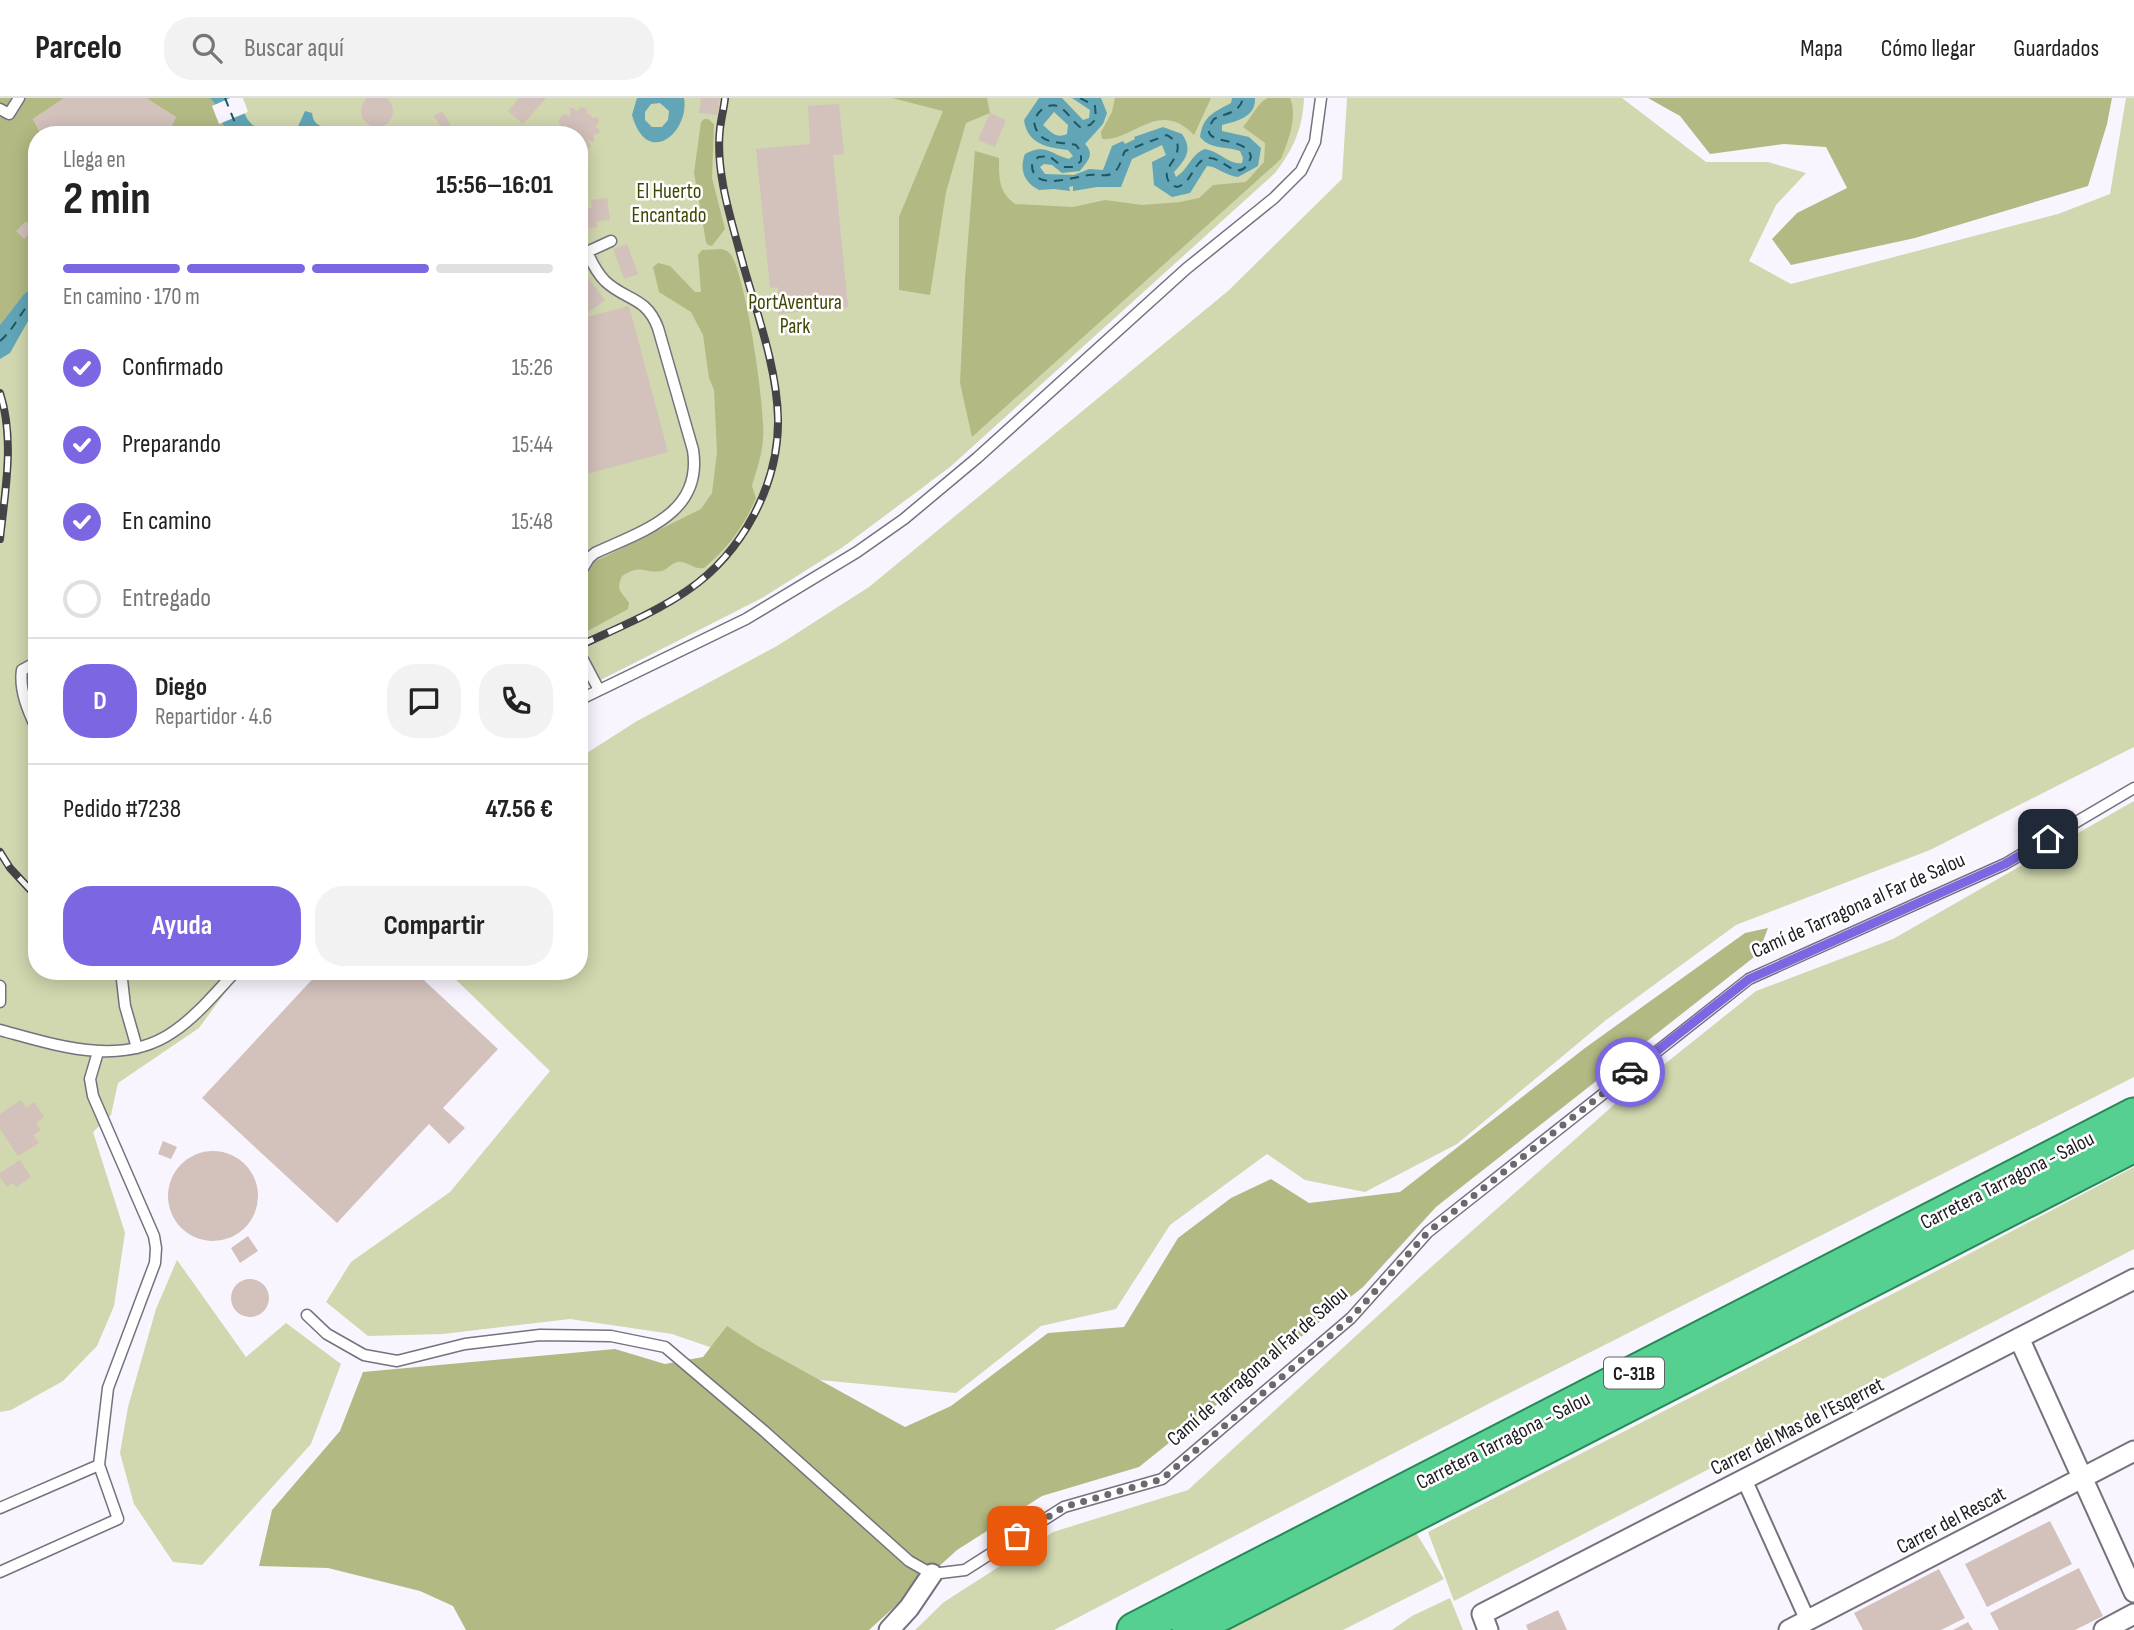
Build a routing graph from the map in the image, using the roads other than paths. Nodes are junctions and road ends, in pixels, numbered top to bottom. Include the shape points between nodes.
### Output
1 (19, 98) edge
2 (1321, 98) edge
3 (0, 109) edge
4 (611, 241) dead end
5 (588, 252) edge
6 (588, 254) edge
7 (588, 560) edge
8 (28, 667) edge
9 (588, 670) edge
10 (598, 690) junction
11 (588, 695) edge
12 (28, 708) edge
13 (2134, 788) edge
14 (122, 980) edge
15 (227, 980) edge
16 (0, 986) edge
17 (0, 1002) edge
18 (0, 1030) edge
19 (138, 1048) junction
20 (98, 1052) junction
21 (2134, 1115) edge
22 (2134, 1145) edge
23 (2134, 1279) edge
24 (307, 1315) dead end
25 (2019, 1338) junction
26 (2134, 1451) edge
27 (99, 1465) junction
28 (2082, 1478) junction
29 (1744, 1479) junction
30 (0, 1508) edge
31 (0, 1572) edge
32 (932, 1574) junction
33 (2134, 1592) edge
34 (2134, 1614) edge
35 (1808, 1620) junction
36 (1485, 1622) edge
37 (889, 1630) edge
38 (1134, 1630) edge
39 (1189, 1630) edge
40 (1789, 1630) edge
41 (2104, 1630) edge

1 - 3 lane via 9,114
2 - 10 lane via 1315,142 1301,171 904,519 746,619
4 - 5 lane
6 - 7 lane via 606,282 652,313 693,450 694,471 691,486 672,513
8 - 12 lane via 21,674
9 - 10 lane
10 - 11 lane
13 - 32 lane, Camí de Tarragona al Far de Salou via 2005,864 1749,979 1428,1232 1351,1318 1162,1479 1064,1507 965,1570
14 - 19 lane
15 - 19 lane via 186,1023
16 - 17 lane
18 - 20 lane
19 - 20 lane
20 - 27 lane via 90,1079 93,1096 156,1248 151,1276 107,1388
21 - 38 highway, Carretera Tarragona - Salou / C-31B
22 - 39 highway, Carretera Tarragona - Salou / C-31B
23 - 25 street, Carrer del Mas de l'Esqerret
24 - 32 lane via 327,1334 364,1355 397,1361 465,1344 540,1335 611,1336 664,1347 909,1561
25 - 28 street
25 - 29 street, Carrer del Mas de l'Esqerret
26 - 28 street, Carrer del Rescat
27 - 30 lane
27 - 31 lane via 118,1519
28 - 33 street
28 - 35 street, Carrer del Rescat
29 - 35 street
29 - 36 street, Carrer del Mas de l'Esqerret
32 - 37 street
34 - 41 street
35 - 40 street, Carrer del Rescat

